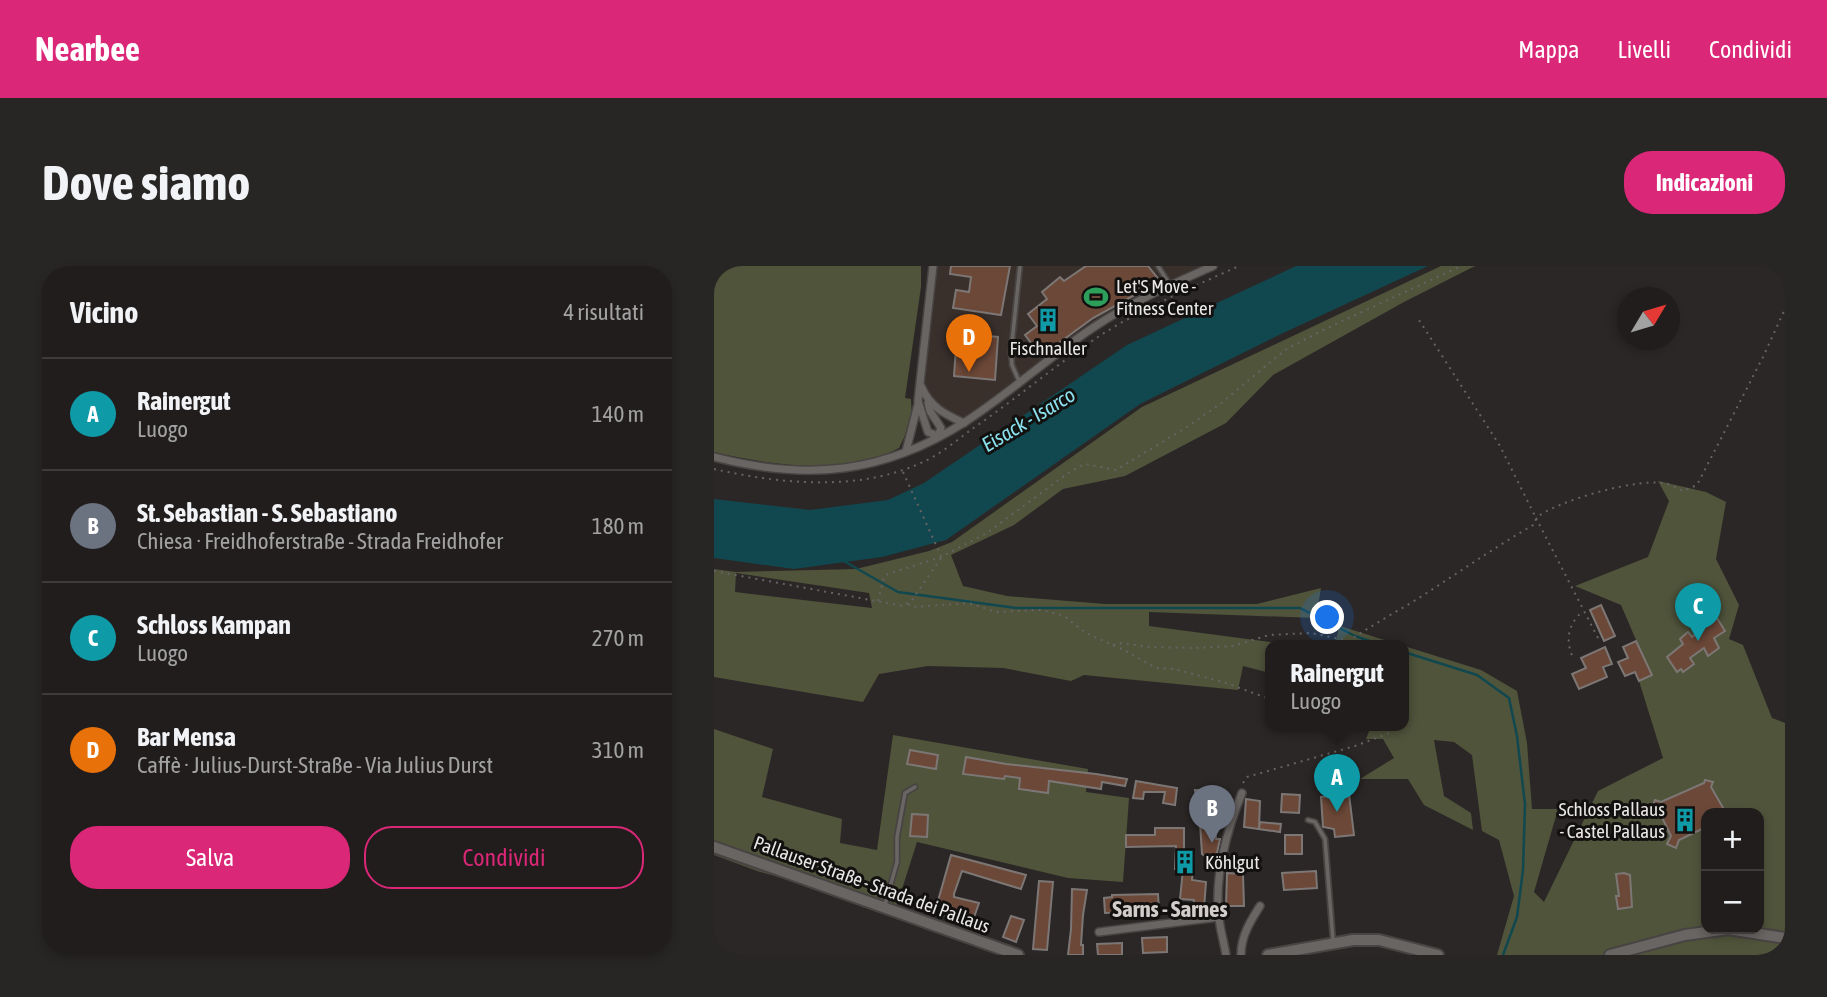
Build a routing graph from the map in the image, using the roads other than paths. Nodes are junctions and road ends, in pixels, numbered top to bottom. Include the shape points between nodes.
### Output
1 (933, 266) edge
2 (1020, 266) edge
3 (1158, 266) edge
4 (1213, 266) edge
5 (1170, 285) junction
6 (1020, 382) junction
7 (920, 384) junction
8 (927, 400) junction
9 (918, 401) junction
10 (964, 422) junction
11 (937, 436) junction
12 (906, 451) junction
13 (714, 457) edge
14 (915, 787) dead end
15 (1242, 793) road end
16 (1308, 820) dead end
17 (714, 846) edge
18 (1260, 906) dead end
19 (884, 907) junction
20 (1219, 917) junction
21 (1099, 932) dead end
22 (1785, 937) edge
23 (1333, 942) junction
24 (1436, 954) edge
25 (1018, 955) edge
26 (1226, 955) edge
27 (1241, 955) edge
28 (1268, 955) edge
29 (1610, 955) edge

1 - 7 street
2 - 6 lane via 1011,352
3 - 5 lane
4 - 5 street
5 - 6 street via 1095,326
6 - 10 street
7 - 8 street
7 - 9 street
8 - 10 street
8 - 11 street via 941,428
9 - 11 street via 928,432
9 - 12 street
10 - 11 street
11 - 12 street
12 - 13 street via 833,471 787,470
14 - 19 lane via 905,793 897,862
15 - 20 street via 1220,866
16 - 23 lane via 1319,828 1328,851
17 - 19 street, Pallauser Straße - Strada dei Pallaus
18 - 27 street via 1246,929
19 - 25 street, Pallauser Straße - Strada dei Pallaus
20 - 21 street
20 - 26 street
22 - 29 street via 1728,929
23 - 24 street via 1379,940
23 - 28 street

